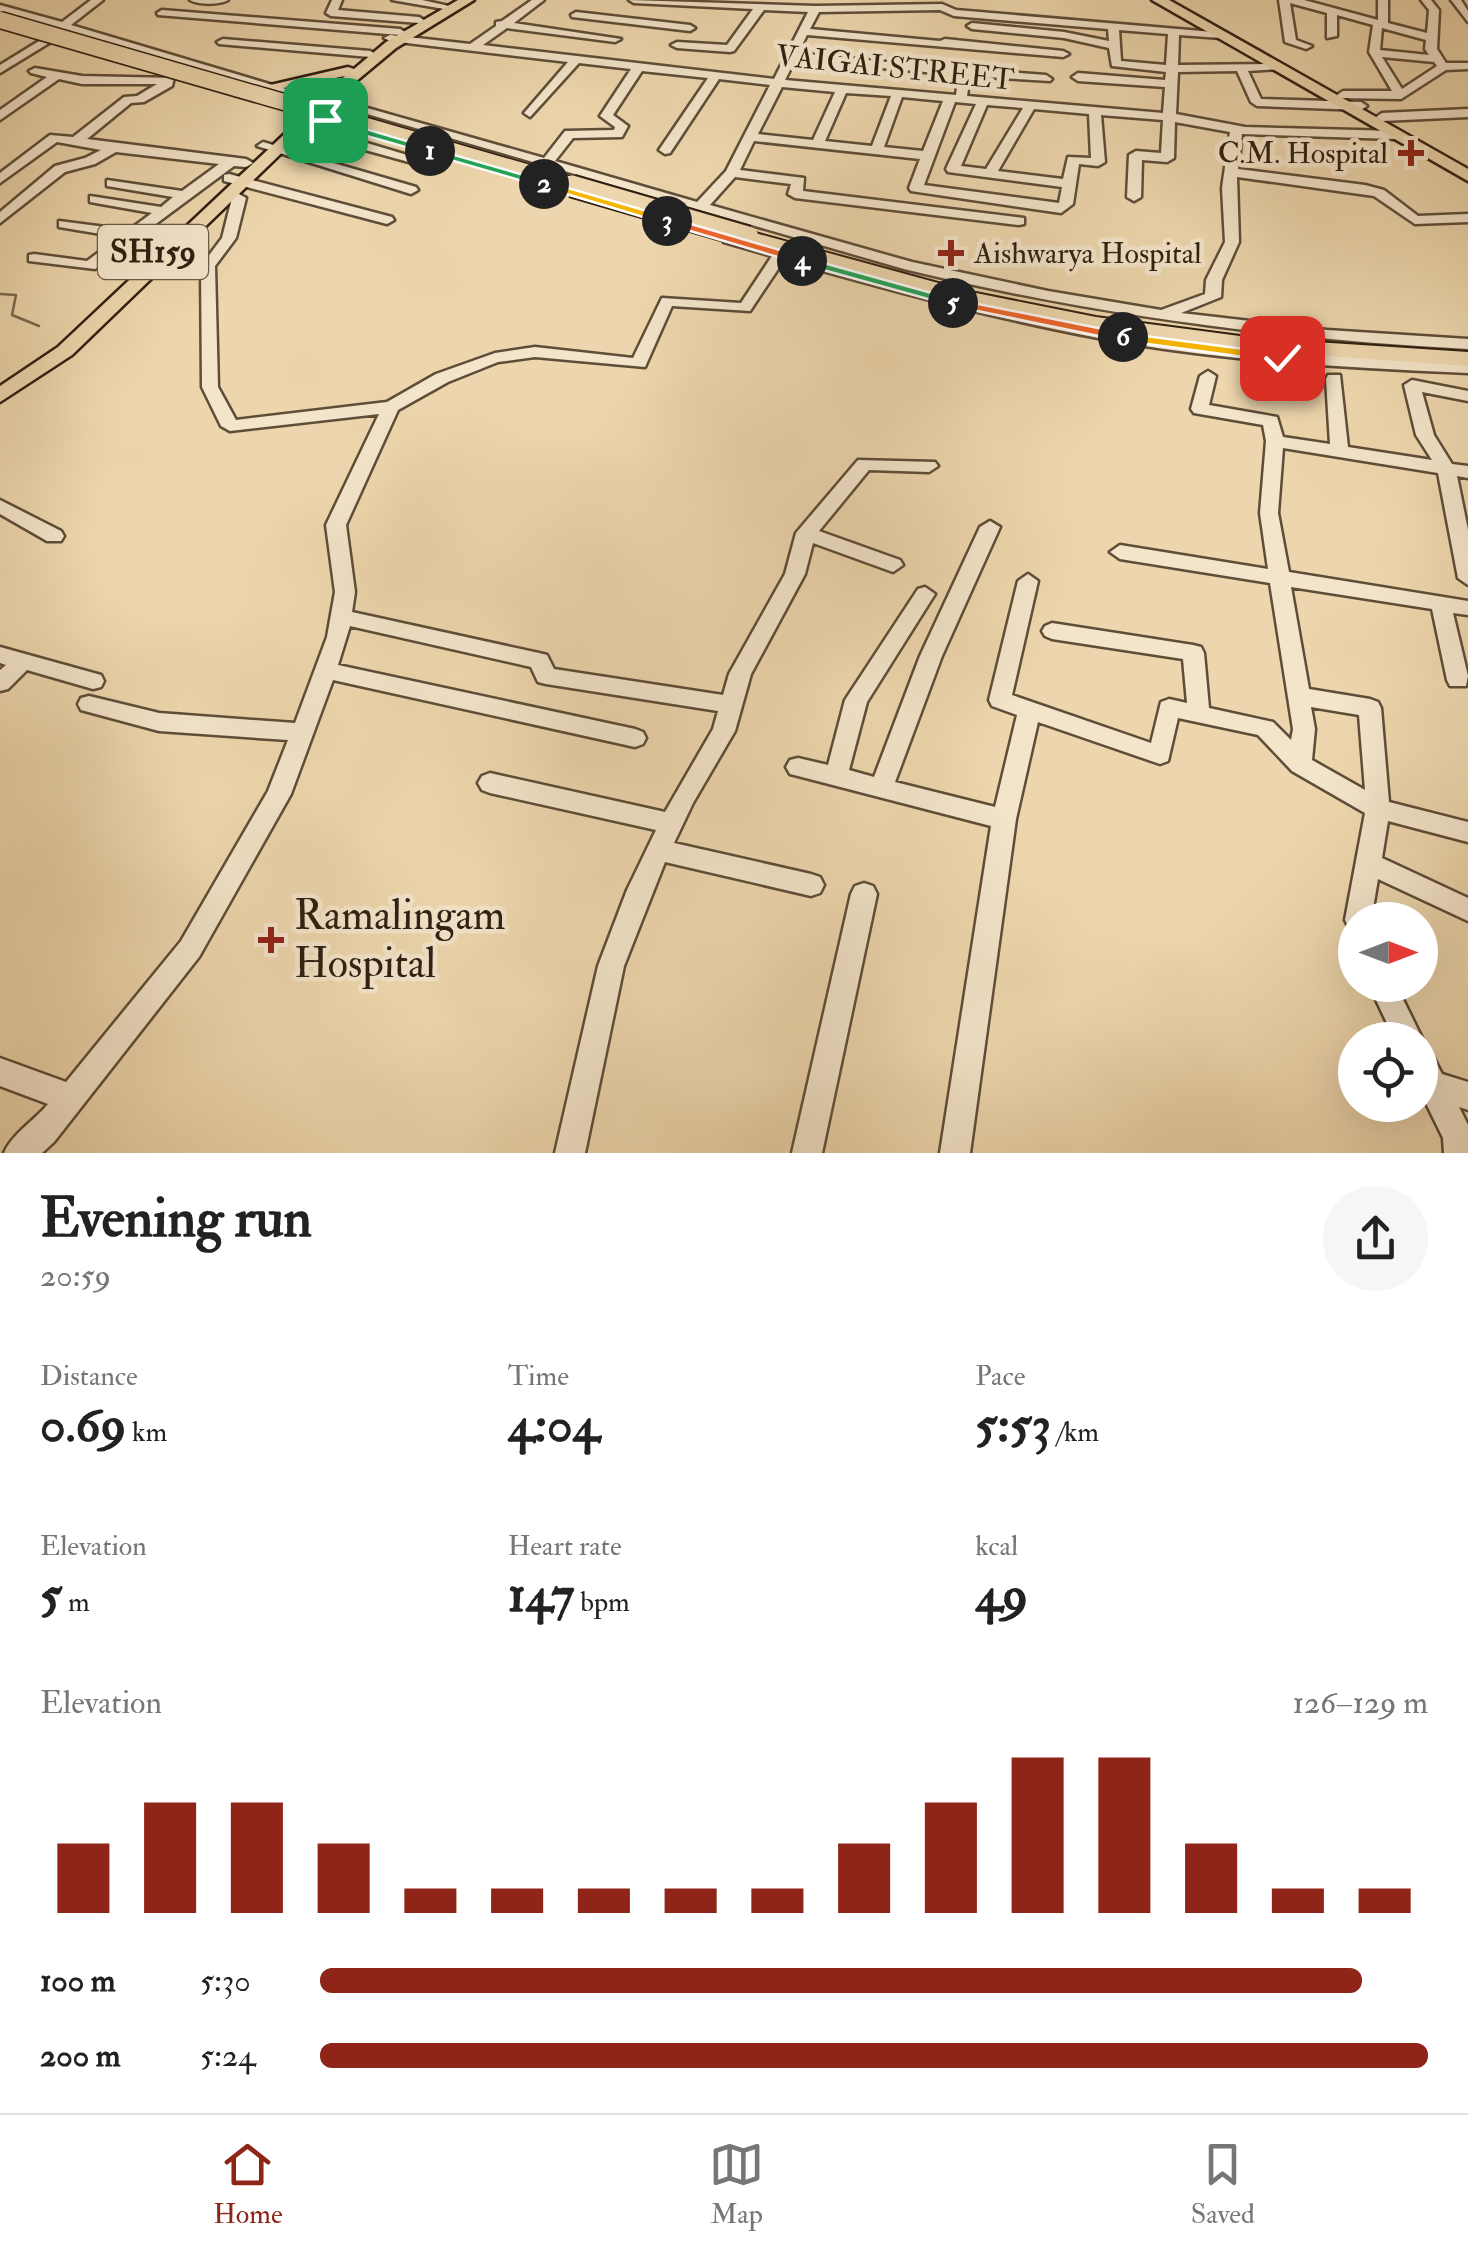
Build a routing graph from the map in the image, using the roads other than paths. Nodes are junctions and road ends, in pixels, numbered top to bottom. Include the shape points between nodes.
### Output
1 (98, 0) edge
2 (183, 0) edge
3 (195, 0) edge
4 (223, 0) edge
5 (336, 0) edge
6 (397, 0) edge
7 (467, 0) edge
8 (539, 0) edge
9 (597, 0) edge
10 (634, 0) edge
11 (975, 0) edge
12 (1026, 0) edge
13 (1159, 0) edge
14 (1174, 0) edge
15 (1284, 0) edge
16 (1292, 0) edge
17 (1383, 0) edge
18 (1426, 0) edge
19 (1456, 0) edge
20 (678, 2) edge
21 (449, 3) edge
22 (711, 3) edge
23 (875, 3) edge
24 (909, 3) edge
25 (767, 4) edge
26 (895, 5) junction
27 (815, 9) junction
28 (1332, 10) junction
29 (947, 11) edge
30 (2, 12) edge
31 (971, 13) junction
32 (576, 15) junction
33 (1022, 16) junction
34 (1468, 19) edge
35 (419, 20) junction
36 (1069, 20) junction
37 (636, 22) junction
38 (1381, 23) junction
39 (65, 24) junction
40 (500, 24) junction
41 (1113, 26) junction
42 (690, 28) junction
43 (551, 30) junction
44 (805, 32) junction
45 (1174, 32) junction
46 (1064, 35) junction
47 (1221, 35) junction
48 (397, 36) junction
49 (1331, 36) dead end
50 (876, 38) junction
51 (1433, 38) junction
52 (615, 39) junction
53 (48, 40) junction
54 (223, 42) dead end
55 (945, 43) junction
56 (677, 45) junction
57 (1117, 46) junction
58 (1306, 46) dead end
59 (473, 47) junction
60 (1376, 53) junction
61 (370, 54) junction
62 (1063, 54) dead end
63 (794, 56) junction
64 (576, 58) junction
65 (595, 60) junction
66 (1440, 63) junction
67 (640, 66) junction
68 (1468, 66) edge
69 (1277, 67) junction
70 (657, 68) junction
71 (1241, 68) junction
72 (1172, 69) junction
73 (0, 70) edge
74 (936, 70) junction
75 (36, 71) dead end
76 (348, 71) junction
77 (57, 75) junction
78 (716, 75) junction
79 (1078, 77) dead end
80 (1046, 79) dead end
81 (174, 80) junction
82 (1134, 81) junction
83 (781, 83) junction
84 (1173, 84) junction
85 (273, 86) junction
86 (842, 89) junction
87 (898, 94) junction
88 (1401, 95) junction
89 (928, 96) junction
90 (955, 98) junction
91 (982, 101) junction
92 (1351, 102) junction
93 (1030, 106) junction
94 (314, 107) junction
95 (1095, 111) junction
96 (530, 113) dead end
97 (1462, 113) edge
98 (1138, 114) junction
99 (0, 116) edge
100 (1170, 117) junction
101 (1382, 117) junction
102 (1468, 124) edge
103 (1237, 128) junction
104 (1395, 135) junction
105 (751, 137) junction
106 (78, 140) junction
107 (818, 143) junction
108 (114, 148) junction
109 (878, 149) junction
110 (276, 150) junction
111 (665, 150) dead end
112 (0, 156) edge
113 (930, 156) junction
114 (27, 159) junction
115 (547, 162) junction
116 (427, 163) dead end
117 (81, 164) junction
118 (1468, 167) edge
119 (1231, 172) junction
120 (732, 173) junction
121 (990, 174) junction
122 (237, 176) junction
123 (1468, 176) edge
124 (0, 180) edge
125 (112, 184) dead end
126 (1068, 184) junction
127 (411, 190) dead end
128 (184, 195) junction
129 (1134, 196) dead end
130 (95, 200) dead end
131 (701, 206) junction
132 (162, 211) junction
133 (24, 216) dead end
134 (1468, 218) edge
135 (0, 219) edge
136 (387, 220) dead end
137 (1019, 222) dead end
138 (64, 224) dead end
139 (752, 234) junction
140 (130, 235) junction
141 (786, 243) junction
142 (815, 252) junction
143 (34, 258) dead end
144 (1156, 317) junction
145 (1468, 347) edge
146 (1468, 359) edge
147 (1468, 368) edge
148 (1208, 376) dead end
149 (1334, 379) dead end
150 (0, 385) edge
151 (0, 396) edge
152 (1468, 396) edge
153 (391, 407) junction
154 (1276, 441) junction
155 (1339, 451) junction
156 (930, 466) dead end
157 (1446, 469) junction
158 (1468, 472) edge
159 (0, 506) edge
160 (990, 527) dead end
161 (806, 533) junction
162 (54, 536) dead end
163 (1120, 552) dead end
164 (892, 565) dead end
165 (1468, 578) edge
166 (1028, 581) dead end
167 (1280, 581) junction
168 (925, 594) dead end
169 (1441, 604) junction
170 (1468, 608) edge
171 (341, 617) junction
172 (1052, 630) dead end
173 (11, 658) edge
174 (326, 670) junction
175 (1458, 680) dead end
176 (0, 684) edge
177 (1298, 696) junction
178 (731, 705) junction
179 (1030, 711) junction
180 (1198, 714) junction
181 (302, 732) junction
182 (636, 738) dead end
183 (1300, 764) junction
184 (798, 767) dead end
185 (836, 777) junction
186 (490, 783) dead end
187 (881, 788) junction
188 (1378, 809) junction
189 (1004, 819) junction
190 (671, 823) junction
191 (1468, 832) edge
192 (658, 850) junction
193 (1368, 862) junction
194 (812, 885) dead end
195 (864, 894) dead end
196 (1361, 902) edge
197 (1468, 910) edge
198 (0, 1072) edge
199 (1438, 1080) edge
200 (1468, 1096) edge
201 (1438, 1097) edge
202 (72, 1098) junction
203 (19, 1153) edge
204 (570, 1153) edge
205 (807, 1153) edge
206 (956, 1153) edge
207 (1458, 1153) edge

1 - 39 street
2 - 48 street, VAIGAI STREET via 162,13
3 - 4 street
5 - 35 street via 331,13
6 - 21 street
7 - 48 main road
8 - 40 street
9 - 32 street
10 - 20 street
11 - 31 street
12 - 33 street
13 - 47 main road
14 - 92 main road
15 - 58 street via 1292,42
16 - 28 street
17 - 38 street
18 - 51 street via 1434,10
19 - 34 street
20 - 22 street
21 - 35 main road
22 - 25 street
22 - 42 street
23 - 26 street
23 - 27 street
24 - 26 street
24 - 29 street
25 - 27 street
25 - 56 street via 730,49
26 - 50 street
27 - 44 street
28 - 38 street
28 - 49 street
29 - 31 street
29 - 46 street
29 - 55 street
30 - 39 street
30 - 53 street
30 - 139 highway, bridge
30 - 139 highway, bridge
31 - 33 street
32 - 37 street
32 - 43 street
33 - 36 street
35 - 48 main road
36 - 41 street
36 - 46 street
37 - 42 street
37 - 52 street
38 - 51 street
38 - 60 street via 1372,44
39 - 85 street
40 - 43 street
40 - 59 street
41 - 45 street
41 - 57 street
42 - 56 street
43 - 52 street
44 - 50 street
44 - 63 street
45 - 47 street
45 - 72 street
46 - 57 street
47 - 69 main road
48 - 59 street, VAIGAI STREET
48 - 61 main road
48 - 94 main road
50 - 55 street
51 - 66 street
52 - 65 street
53 - 73 street
53 - 81 street
54 - 61 street
55 - 62 street
55 - 74 street
56 - 70 street
57 - 72 street via 1116,64
59 - 64 street, VAIGAI STREET
60 - 66 street
60 - 88 street
61 - 76 main road
63 - 74 street
63 - 83 street
64 - 65 street, VAIGAI STREET
64 - 96 street
65 - 67 street, VAIGAI STREET
66 - 68 street
66 - 88 street
67 - 70 street, VAIGAI STREET
67 - 115 street via 606,116 622,126 618,134 569,134
69 - 71 street
69 - 92 main road
70 - 78 street, VAIGAI STREET
71 - 72 street
71 - 92 street via 1257,102
72 - 84 street
74 - 89 street
75 - 77 street
76 - 85 main road
76 - 94 main road
77 - 81 street
77 - 99 street
78 - 83 street, VAIGAI STREET
78 - 111 street
79 - 82 street
80 - 90 street via 965,72
81 - 94 street
81 - 106 street via 128,100
82 - 84 street
82 - 98 street
83 - 86 street, VAIGAI STREET
83 - 105 street
84 - 100 street
85 - 94 street
86 - 87 street, VAIGAI STREET
86 - 107 street
87 - 89 street, VAIGAI STREET
87 - 109 street
88 - 92 street
89 - 90 street, VAIGAI STREET
90 - 91 street, VAIGAI STREET
90 - 113 street
91 - 93 street, VAIGAI STREET
91 - 121 street via 953,168
92 - 101 main road
92 - 104 main road
93 - 95 street, VAIGAI STREET
93 - 121 street
94 - 110 main road
94 - 115 street
94 - 141 street
95 - 98 street, VAIGAI STREET
95 - 126 street via 1098,162 1073,160
97 - 101 street
97 - 102 street
98 - 100 street, VAIGAI STREET
100 - 103 street, VAIGAI STREET
100 - 129 street via 1167,158 1136,156
101 - 118 main road
103 - 104 street, VAIGAI STREET
103 - 119 street
104 - 123 main road
105 - 107 street
105 - 120 street
106 - 108 street
106 - 114 street via 55,138
107 - 109 street
108 - 117 street
108 - 122 street
109 - 113 street
110 - 116 street via 316,132
110 - 122 main road
110 - 127 street
112 - 114 street
113 - 126 street via 916,188 1061,209
114 - 124 street
115 - 131 street
117 - 133 street
117 - 135 street via 60,169
119 - 134 street via 1360,188 1379,193 1415,220
119 - 144 street via 1232,242 1213,297
120 - 131 street
120 - 137 street via 800,181 795,194
121 - 126 street
122 - 128 street
122 - 136 street
122 - 150 main road, SH159 via 83,320
122 - 151 main road via 65,351
122 - 153 street via 229,238 208,266 210,387 230,426
125 - 128 street
128 - 132 street
130 - 132 street
131 - 141 street
132 - 140 street
138 - 140 street
139 - 141 highway
140 - 143 street via 90,266
141 - 142 highway
141 - 144 street
141 - 147 street via 954,303 1130,338 1282,358
141 - 153 street via 745,308 667,301 638,364 536,352 495,358
142 - 145 highway via 1125,321 1310,343
142 - 146 highway via 928,288 1120,328 1298,350
144 - 145 street
148 - 154 street via 1200,409 1270,420
149 - 155 street
152 - 157 street via 1412,385 1425,435
153 - 171 street via 336,525 345,592
154 - 155 street
154 - 167 street via 1268,513
155 - 157 street
156 - 161 street via 864,464
157 - 158 street
157 - 165 street
159 - 162 street
160 - 187 street via 922,673
161 - 164 street
161 - 178 street via 794,574 762,628
163 - 167 street
166 - 179 street via 1000,700
167 - 169 street
167 - 177 street
168 - 185 street via 856,700
169 - 170 street
169 - 175 street
171 - 174 street
171 - 178 street via 539,661 546,676
172 - 180 street via 1193,653
173 - 176 street
173 - 181 street via 159,722
174 - 181 street
174 - 182 street
177 - 183 street via 1304,729
177 - 188 street via 1370,708
178 - 190 street via 724,731
179 - 180 street via 1160,755 1169,708
179 - 189 street
180 - 183 street via 1265,728
181 - 202 street via 279,794 190,950
183 - 188 street
184 - 185 street
185 - 187 street
186 - 190 street
187 - 189 street
188 - 191 street
188 - 193 street
189 - 206 street
190 - 192 street
192 - 194 street
192 - 204 street via 612,966
193 - 196 street
193 - 197 street
195 - 205 street
198 - 202 street
199 - 200 street
201 - 207 street via 1458,1136
202 - 203 street

